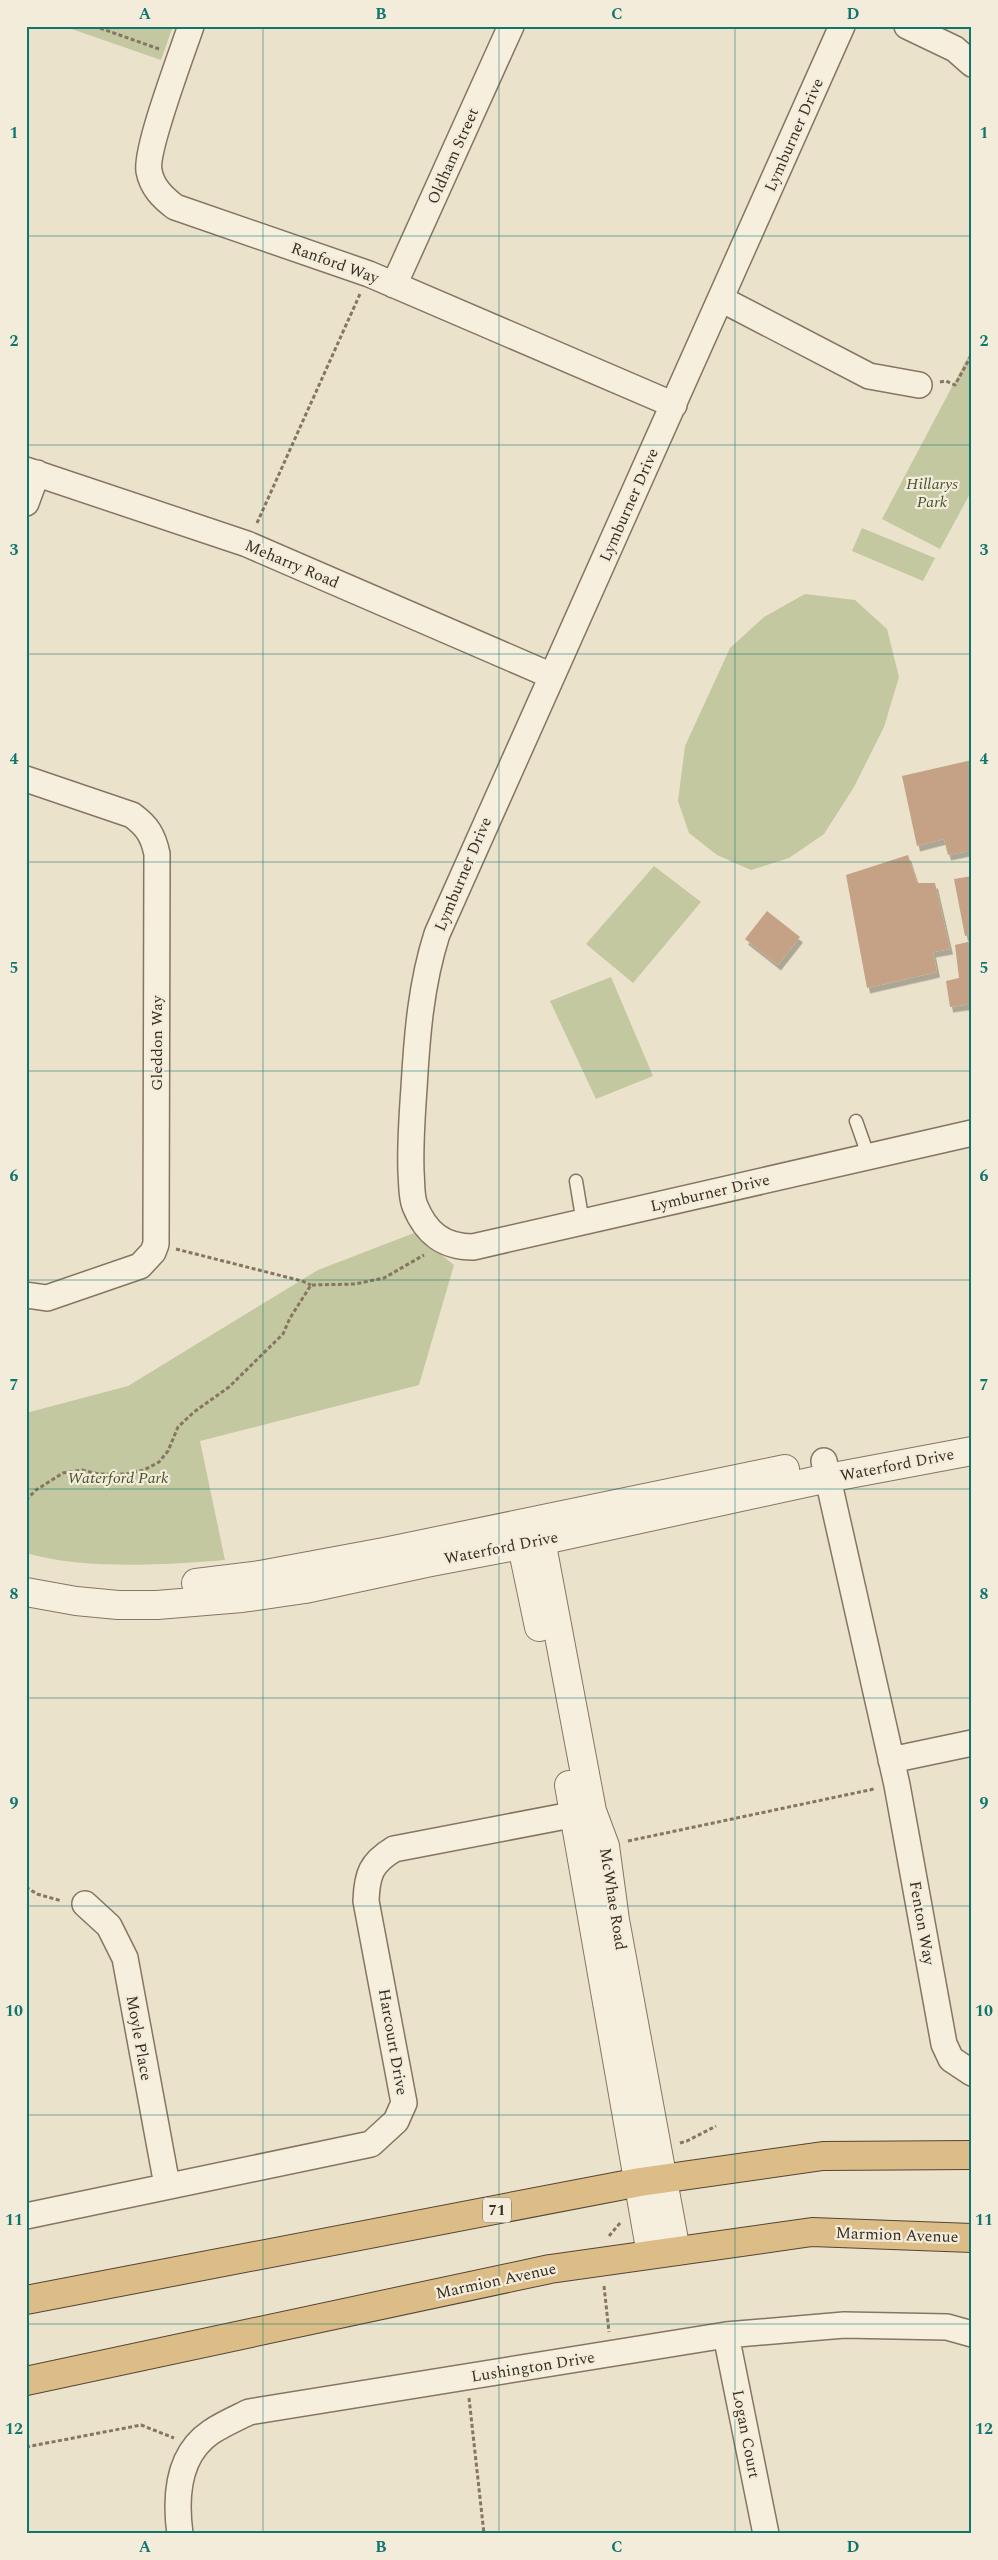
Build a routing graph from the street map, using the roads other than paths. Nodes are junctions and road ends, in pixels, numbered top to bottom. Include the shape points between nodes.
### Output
1 (190, 26) edge
2 (511, 26) edge
3 (842, 26) edge
4 (907, 26) edge
5 (972, 64) edge
6 (394, 285) junction
7 (721, 299) junction
8 (919, 385) dead end
9 (674, 405) junction
10 (32, 471) edge
11 (26, 503) edge
12 (552, 676) junction
13 (26, 779) edge
14 (856, 1121) dead end
15 (972, 1133) edge
16 (868, 1155) junction
17 (576, 1181) dead end
18 (583, 1223) junction
19 (26, 1294) edge
20 (972, 1431) edge
21 (972, 1451) edge
22 (826, 1470) junction
23 (529, 1533) junction
24 (26, 1573) edge
25 (26, 1592) edge
26 (972, 1743) edge
27 (891, 1760) junction
28 (583, 1813) junction
29 (85, 1904) road end
30 (972, 2073) edge
31 (972, 2154) edge
32 (652, 2180) junction
33 (167, 2185) junction
34 (26, 2216) edge
35 (972, 2238) edge
36 (663, 2253) junction
37 (26, 2300) edge
38 (972, 2334) edge
39 (726, 2335) junction
40 (26, 2381) edge
41 (180, 2534) edge
42 (766, 2534) edge

1 - 6 street, Ranford Way via 148,158 153,185 162,198 175,207
2 - 6 street, Oldham Street
3 - 7 street, Lymburner Drive
4 - 5 street via 955,49
6 - 9 street, Ranford Way
7 - 8 street via 868,376
7 - 9 street, Lymburner Drive
9 - 12 street, Lymburner Drive
10 - 11 street
10 - 12 street, Meharry Road via 247,544
12 - 18 street, Lymburner Drive via 434,943 423,988 411,1132 412,1184 414,1204 429,1230 443,1242 456,1247 473,1247
13 - 19 street, Gleddon Way via 132,815 154,838 157,854 156,1244 140,1266 47,1298
14 - 16 lane
15 - 16 street, Lymburner Drive
16 - 18 street, Lymburner Drive
17 - 18 lane
20 - 22 street, Waterford Drive
21 - 22 street, Waterford Drive
22 - 23 street, Waterford Drive
22 - 27 street, Fenton Way
23 - 24 street, Waterford Drive via 228,1581 128,1587 90,1585
23 - 25 street, Waterford Drive via 426,1563 305,1589 234,1599 118,1605
23 - 28 street, McWhae Road via 552,1688
26 - 27 street
27 - 30 street, Fenton Way via 944,2044 950,2059
28 - 32 street, McWhae Road
28 - 32 street, McWhae Road via 605,1846
28 - 33 street, Harcourt Drive via 394,1849 379,1858 370,1873 366,1901 404,2103 396,2121 385,2132 371,2144
29 - 33 street, Moyle Place via 109,1926 125,1958
31 - 32 highway, 71 via 823,2156
32 - 36 street, McWhae Road
32 - 37 highway, 71
33 - 34 street, Harcourt Drive
35 - 36 highway, Marmion Avenue via 812,2232
36 - 40 highway, Marmion Avenue via 550,2269
38 - 39 street, Lushington Drive via 947,2327 844,2325
39 - 41 street, Lushington Drive via 250,2412 210,2432 180,2473 176,2508
39 - 42 street, Logan Court

